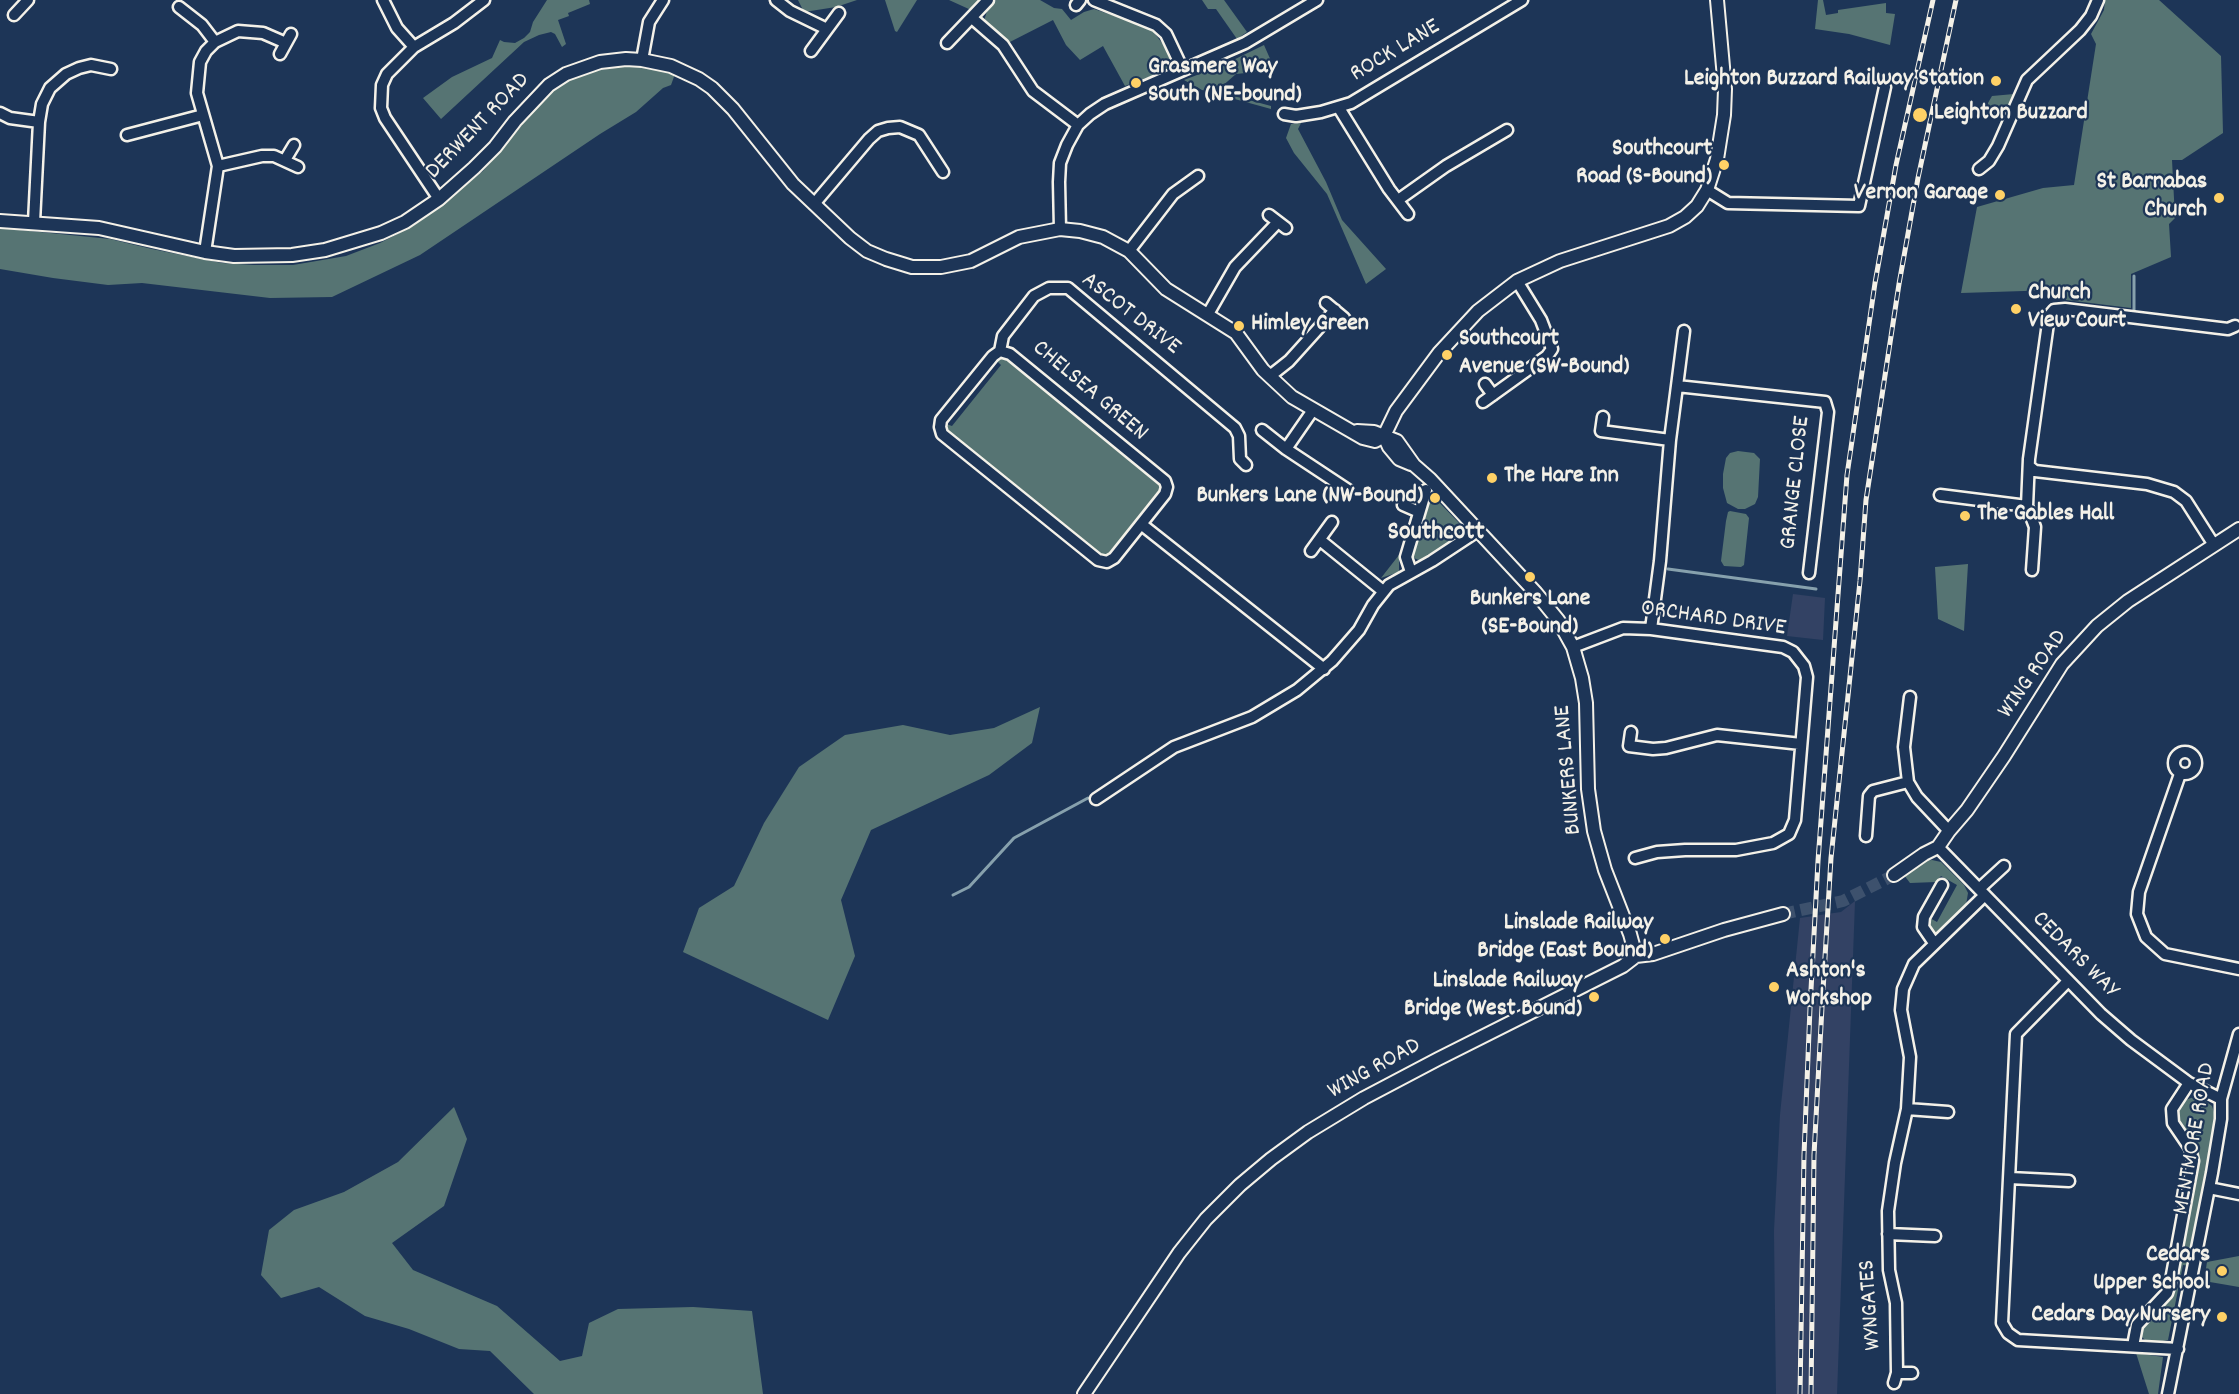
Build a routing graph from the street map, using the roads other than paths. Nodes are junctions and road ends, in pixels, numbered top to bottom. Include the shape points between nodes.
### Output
1 (28, 0) edge
2 (383, 0) edge
3 (484, 0) edge
4 (663, 0) edge
5 (776, 0) edge
6 (988, 0) edge
7 (1094, 0) edge
8 (1317, 0) edge
9 (1522, 0) edge
10 (1717, 0) edge
11 (2098, 0) edge
12 (1298, 5) edge
13 (179, 6) edge
14 (839, 13) dead end
15 (14, 15) dead end
16 (972, 18) junction
17 (827, 29) junction
18 (214, 42) junction
19 (947, 43) dead end
20 (414, 47) junction
21 (811, 51) dead end
22 (280, 54) dead end
23 (642, 60) junction
24 (111, 69) dead end
25 (1183, 70) junction
26 (1885, 87) dead end
27 (1339, 108) junction
28 (0, 113) edge
29 (1284, 114) dead end
30 (203, 115) junction
31 (39, 122) junction
32 (1078, 125) junction
33 (1507, 130) dead end
34 (127, 135) dead end
35 (294, 145) dead end
36 (285, 160) junction
37 (218, 166) junction
38 (298, 167) dead end
39 (1979, 169) dead end
40 (943, 172) dead end
41 (1192, 176) dead end
42 (1707, 190) junction
43 (439, 199) junction
44 (1398, 200) junction
45 (814, 204) junction
46 (1408, 214) dead end
47 (0, 221) edge
48 (33, 222) junction
49 (1277, 222) dead end
50 (1060, 229) junction
51 (1129, 251) junction
52 (205, 252) junction
53 (1517, 281) junction
54 (1208, 314) junction
55 (1344, 318) dead end
56 (2238, 324) edge
57 (1684, 331) dead end
58 (1000, 351) junction
59 (1270, 376) junction
60 (1485, 384) dead end
61 (1677, 386) junction
62 (1493, 394) junction
63 (1483, 402) dead end
64 (1313, 410) junction
65 (1218, 413) junction
66 (1603, 417) dead end
67 (1210, 423) dead end
68 (1262, 430) dead end
69 (1384, 436) junction
70 (1670, 440) junction
71 (1286, 449) junction
72 (1246, 465) dead end
73 (2030, 467) junction
74 (1348, 490) dead end
75 (1426, 490) dead end
76 (1940, 495) dead end
77 (1403, 505) dead end
78 (2027, 506) junction
79 (1419, 512) junction
80 (1332, 522) dead end
81 (1141, 524) junction
82 (2239, 529) edge
83 (1479, 530) junction
84 (1320, 540) junction
85 (2214, 545) junction
86 (1311, 551) dead end
87 (2032, 570) dead end
88 (1411, 572) junction
89 (1809, 573) dead end
90 (1383, 591) junction
91 (1651, 629) junction
92 (1573, 647) junction
93 (1324, 669) junction
94 (1910, 697) dead end
95 (1631, 732) dead end
96 (1801, 744) junction
97 (2180, 774) dead end
98 (1908, 782) junction
99 (1096, 799) dead end
100 (1949, 831) junction
101 (1866, 836) dead end
102 (1938, 847) junction
103 (1635, 858) dead end
104 (2004, 866) dead end
105 (1894, 874) tunnel mouth
106 (1942, 885) dead end
107 (1982, 892) junction
108 (1784, 914) tunnel mouth
109 (1934, 943) junction
110 (1636, 956) junction
111 (2239, 969) edge
112 (2068, 981) junction
113 (2239, 1034) edge
114 (2189, 1083) junction
115 (2221, 1099) junction
116 (1907, 1109) junction
117 (1948, 1112) dead end
118 (2010, 1178) junction
119 (2069, 1181) dead end
120 (2209, 1188) junction
121 (2239, 1194) edge
122 (1888, 1234) junction
123 (1935, 1236) dead end
124 (2133, 1346) junction
125 (2178, 1349) junction
126 (1912, 1373) dead end
127 (1084, 1394) edge
128 (2168, 1394) edge

1 - 15 street
2 - 20 street via 397,28
3 - 20 street
4 - 23 street via 649,22
5 - 17 street
6 - 16 street
7 - 25 street via 1156,26 1166,34
8 - 12 street
9 - 27 street, ROCK LANE
10 - 42 street via 1724,115
11 - 39 street via 2080,30 2027,80 1998,146
12 - 25 street via 1251,41
13 - 18 street via 202,25
14 - 17 street
16 - 19 street
16 - 32 street via 1003,45 1033,91
17 - 21 street
18 - 22 street via 238,31 288,38
18 - 30 street via 200,62 197,77
20 - 43 street via 387,74 382,85 381,108
23 - 43 street, DERWENT ROAD via 593,64 549,85 495,147
23 - 45 street, DERWENT ROAD via 671,66 712,88
24 - 31 street via 91,65 66,74 50,88
25 - 32 street via 1105,104
26 - 42 street via 1859,207 1728,203
27 - 29 street, ROCK LANE via 1296,116
27 - 44 street
28 - 31 street
30 - 34 street
30 - 37 street
31 - 48 street
32 - 50 street via 1060,163
33 - 44 street via 1493,144 1446,166
35 - 36 street
36 - 37 street via 261,156
36 - 38 street
37 - 52 street
40 - 45 street via 919,135 900,127 888,128 869,139
41 - 51 street via 1164,203
42 - 53 street via 1686,217 1669,226 1560,261
43 - 52 street, DERWENT ROAD via 381,234 325,250 234,256
44 - 46 street
45 - 50 street via 867,251 912,267 971,261 1020,237
47 - 48 street, DERWENT ROAD
48 - 52 street, DERWENT ROAD via 99,228
49 - 54 street via 1235,267
50 - 51 street via 1103,237
51 - 54 street via 1166,289
53 - 62 street via 1541,321 1552,349
53 - 69 street via 1478,311 1438,353 1396,411
54 - 59 street via 1236,333
55 - 59 street via 1330,307 1289,361
56 - 73 street via 2228,329 2055,310 2049,316
57 - 61 street
58 - 65 street, ASCOT DRIVE via 1003,336 1034,296 1049,288 1068,288
58 - 81 street, CHELSEA GREEN via 1010,354 1172,486
58 - 81 street, CHELSEA GREEN via 935,427 1107,568
59 - 64 street
60 - 62 street
61 - 70 street
61 - 89 street, GRANGE CLOSE via 1825,402 1828,412
62 - 63 street
64 - 69 street via 1351,431
64 - 71 street
65 - 67 street
65 - 72 street, ASCOT DRIVE via 1235,428 1240,459
66 - 70 street via 1601,431
68 - 71 street
69 - 83 street, BUNKERS LANE via 1399,459 1414,465 1430,479
70 - 91 street
71 - 74 street
73 - 78 street
73 - 85 street via 2035,471 2147,484 2174,492 2186,501
75 - 79 street
76 - 78 street
77 - 79 street
78 - 87 street via 2035,527
79 - 88 street via 1406,556
80 - 84 street
81 - 93 street
82 - 85 street, WING ROAD
83 - 88 street
83 - 92 street, BUNKERS LANE via 1558,620
84 - 86 street
84 - 90 street
85 - 100 street, WING ROAD via 2097,626 2062,664 1967,810
88 - 90 street
90 - 93 street via 1359,630
91 - 92 street, ORCHARD DRIVE via 1623,628
91 - 96 street, ORCHARD DRIVE via 1783,647 1793,652 1807,677
92 - 110 street, BUNKERS LANE via 1586,703 1588,789 1594,831
93 - 99 street via 1252,717 1174,747
94 - 98 street via 1905,747
95 - 96 street via 1629,746 1653,749 1717,735
96 - 103 street, ORCHARD DRIVE via 1795,820 1789,834 1773,843 1736,850 1657,852
97 - 111 street via 2139,892 2137,914 2146,937 2165,954
98 - 100 street
98 - 101 street via 1873,791 1869,796
100 - 102 street, WING ROAD
102 - 105 street, WING ROAD
102 - 107 street, CEDARS WAY
104 - 107 street, WYNGATES
106 - 109 street via 1924,917 1923,927
107 - 109 street, WYNGATES
107 - 112 street, CEDARS WAY
108 - 110 street, WING ROAD
109 - 116 street, WYNGATES via 1914,964 1903,989 1901,1010 1910,1057
110 - 127 street, WING ROAD via 1364,1098 1271,1158 1213,1212 1179,1252
112 - 114 street, CEDARS WAY via 2131,1040
112 - 118 street via 2016,1034
113 - 115 street, MENTMORE ROAD
114 - 115 street, CEDARS WAY
114 - 124 street via 2172,1109 2173,1123 2190,1148 2193,1161 2171,1280 2158,1305 2137,1325
115 - 120 street, MENTMORE ROAD
116 - 117 street
116 - 122 street, WYNGATES via 1895,1163
118 - 119 street
118 - 124 street via 2002,1323 2008,1333 2018,1340
120 - 121 street
120 - 125 street, MENTMORE ROAD
122 - 123 street, WYNGATES
122 - 126 street, WYNGATES via 1889,1269 1896,1303 1896,1378
124 - 125 street
125 - 128 street, MENTMORE ROAD

